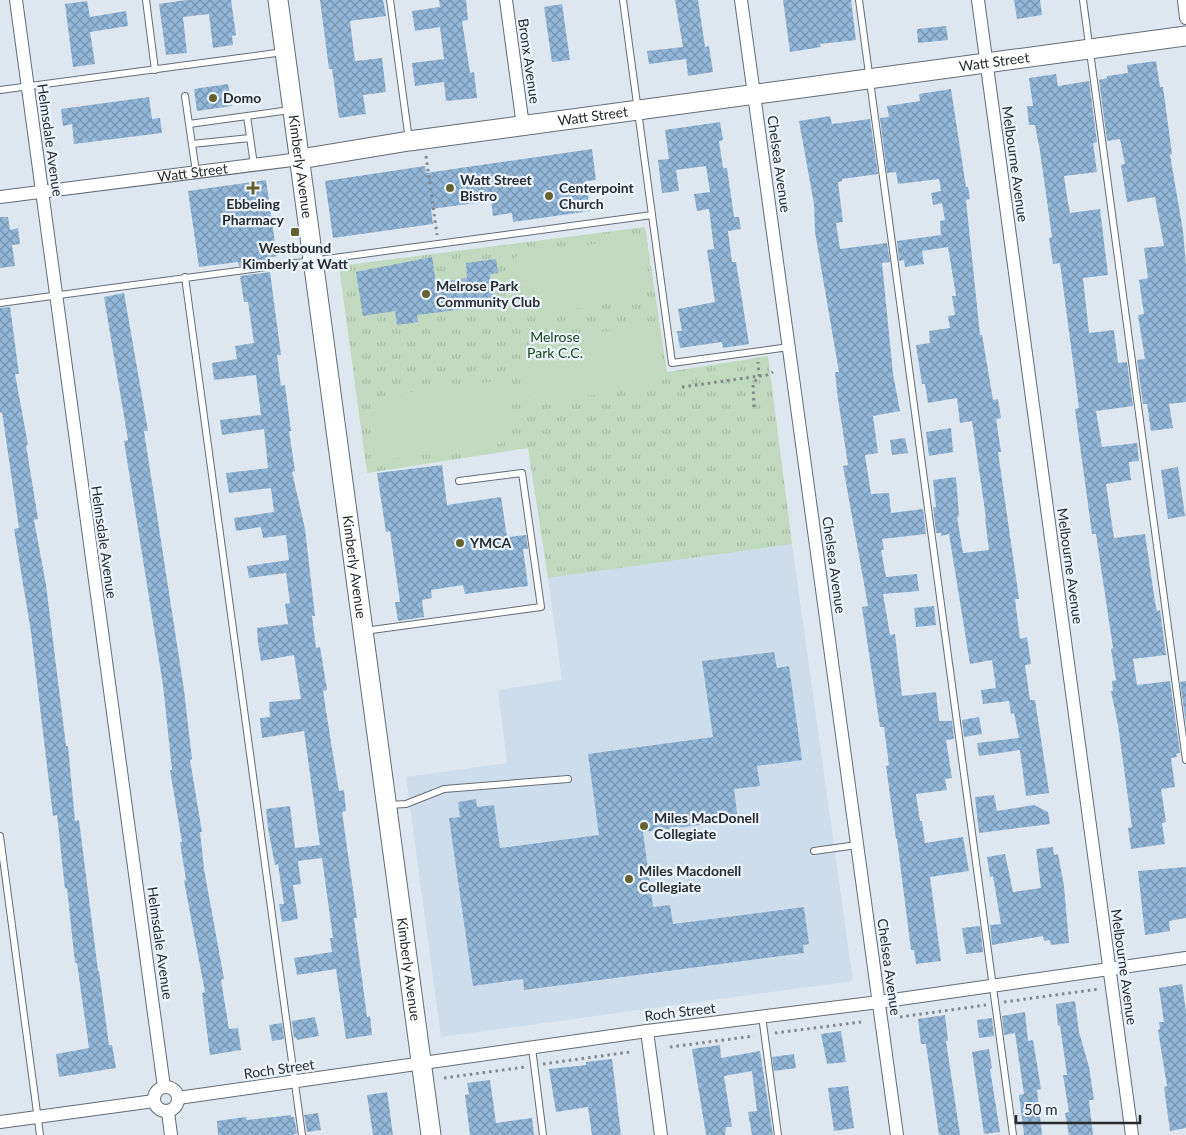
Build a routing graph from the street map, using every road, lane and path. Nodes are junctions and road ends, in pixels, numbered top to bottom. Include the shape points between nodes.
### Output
1 (16, 0) edge
2 (146, 0) edge
3 (278, 0) edge
4 (390, 0) edge
5 (506, 0) edge
6 (623, 0) edge
7 (741, 0) edge
8 (859, 0) edge
9 (978, 0) edge
10 (1083, 0) edge
11 (1184, 0) edge
12 (1186, 18) edge
13 (1186, 36) edge
14 (1090, 49) junction
15 (285, 52) junction
16 (986, 63) junction
17 (155, 70) junction
18 (870, 80) junction
19 (28, 87) junction
20 (0, 90) edge
21 (754, 94) junction
22 (185, 96) dead end
23 (638, 109) junction
24 (293, 110) junction
25 (247, 116) junction
26 (189, 124) junction
27 (523, 126) junction
28 (250, 138) junction
29 (409, 141) junction
30 (192, 144) junction
31 (426, 156) dead end
32 (300, 159) junction
33 (254, 165) junction
34 (196, 172) junction
35 (42, 192) junction
36 (0, 197) edge
37 (652, 215) junction
38 (438, 244) junction
39 (314, 261) junction
40 (185, 277) junction
41 (56, 296) junction
42 (0, 303) edge
43 (789, 347) junction
44 (758, 361) dead end
45 (773, 372) dead end
46 (759, 376) junction
47 (682, 387) dead end
48 (754, 407) dead end
49 (459, 481) dead end
50 (363, 632) junction
51 (1186, 760) edge
52 (568, 779) dead end
53 (387, 805) junction
54 (0, 836) edge
55 (857, 845) junction
56 (814, 852) dead end
57 (1186, 958) edge
58 (1109, 969) junction
59 (993, 986) junction
60 (879, 1002) junction
61 (762, 1016) junction
62 (647, 1031) junction
63 (532, 1048) junction
64 (421, 1064) junction
65 (295, 1082) junction
66 (164, 1087) junction
67 (178, 1098) junction
68 (154, 1101) junction
69 (168, 1112) junction
70 (38, 1116) junction
71 (0, 1122) edge
72 (40, 1135) edge
73 (171, 1135) edge
74 (302, 1135) edge
75 (431, 1135) edge
76 (543, 1135) edge
77 (661, 1135) edge
78 (778, 1135) edge
79 (897, 1135) edge
80 (1013, 1135) edge
81 (1132, 1135) edge

1 - 19 street, Helmsdale Avenue
2 - 17 lane
3 - 15 street, Kimberly Avenue
4 - 29 lane
5 - 27 street, Bronx Avenue
6 - 23 lane
7 - 21 street, Chelsea Avenue
8 - 18 lane
9 - 16 street, Melbourne Avenue
10 - 14 lane
11 - 12 street
13 - 14 street, Watt Street
14 - 16 street, Watt Street
14 - 51 lane
15 - 17 lane
15 - 24 street, Kimberly Avenue
16 - 18 street, Watt Street
16 - 58 street, Melbourne Avenue
17 - 19 lane
18 - 21 street, Watt Street
18 - 59 lane
19 - 20 lane
19 - 35 street, Helmsdale Avenue
21 - 23 street, Watt Street
21 - 43 street, Chelsea Avenue
22 - 26 lane
23 - 27 street, Watt Street
23 - 37 lane
24 - 25 lane
24 - 32 street, Kimberly Avenue
25 - 26 lane
25 - 28 lane
26 - 30 lane
27 - 29 street, Watt Street
28 - 30 lane
28 - 33 lane
29 - 32 street, Watt Street
30 - 34 lane
31 - 38 path
32 - 33 street, Watt Street
32 - 39 street, Kimberly Avenue
33 - 34 street, Watt Street
34 - 35 street, Watt Street
35 - 36 street, Watt Street
35 - 41 street, Helmsdale Avenue
37 - 38 lane
37 - 43 lane via 672,363
38 - 39 lane
39 - 40 lane
39 - 50 street, Kimberly Avenue
40 - 41 lane
40 - 65 lane
41 - 42 lane
41 - 66 street, Helmsdale Avenue
43 - 55 street, Chelsea Avenue
44 - 46 path
45 - 46 path
46 - 47 path
46 - 48 path via 753,384
49 - 50 lane via 522,473 541,607
50 - 53 street, Kimberly Avenue
52 - 53 lane via 444,789 406,804
53 - 64 street, Kimberly Avenue
54 - 70 lane
55 - 56 lane
55 - 60 street, Chelsea Avenue
57 - 58 street, Roch Street
58 - 59 street, Roch Street
58 - 81 street, Melbourne Avenue
59 - 60 street, Roch Street
59 - 80 lane
60 - 61 street, Roch Street
60 - 79 street, Chelsea Avenue
61 - 62 street, Roch Street
61 - 78 lane
62 - 63 street, Roch Street
62 - 77 street
63 - 64 street, Roch Street
63 - 76 lane
64 - 65 street, Roch Street
64 - 75 street, Kimberly Avenue
65 - 67 street, Roch Street
65 - 74 lane
66 - 67 street via 172,1089
66 - 68 street via 155,1093
67 - 69 street via 177,1106
68 - 69 street via 158,1108
68 - 70 street
69 - 73 street
70 - 71 street
70 - 72 lane

